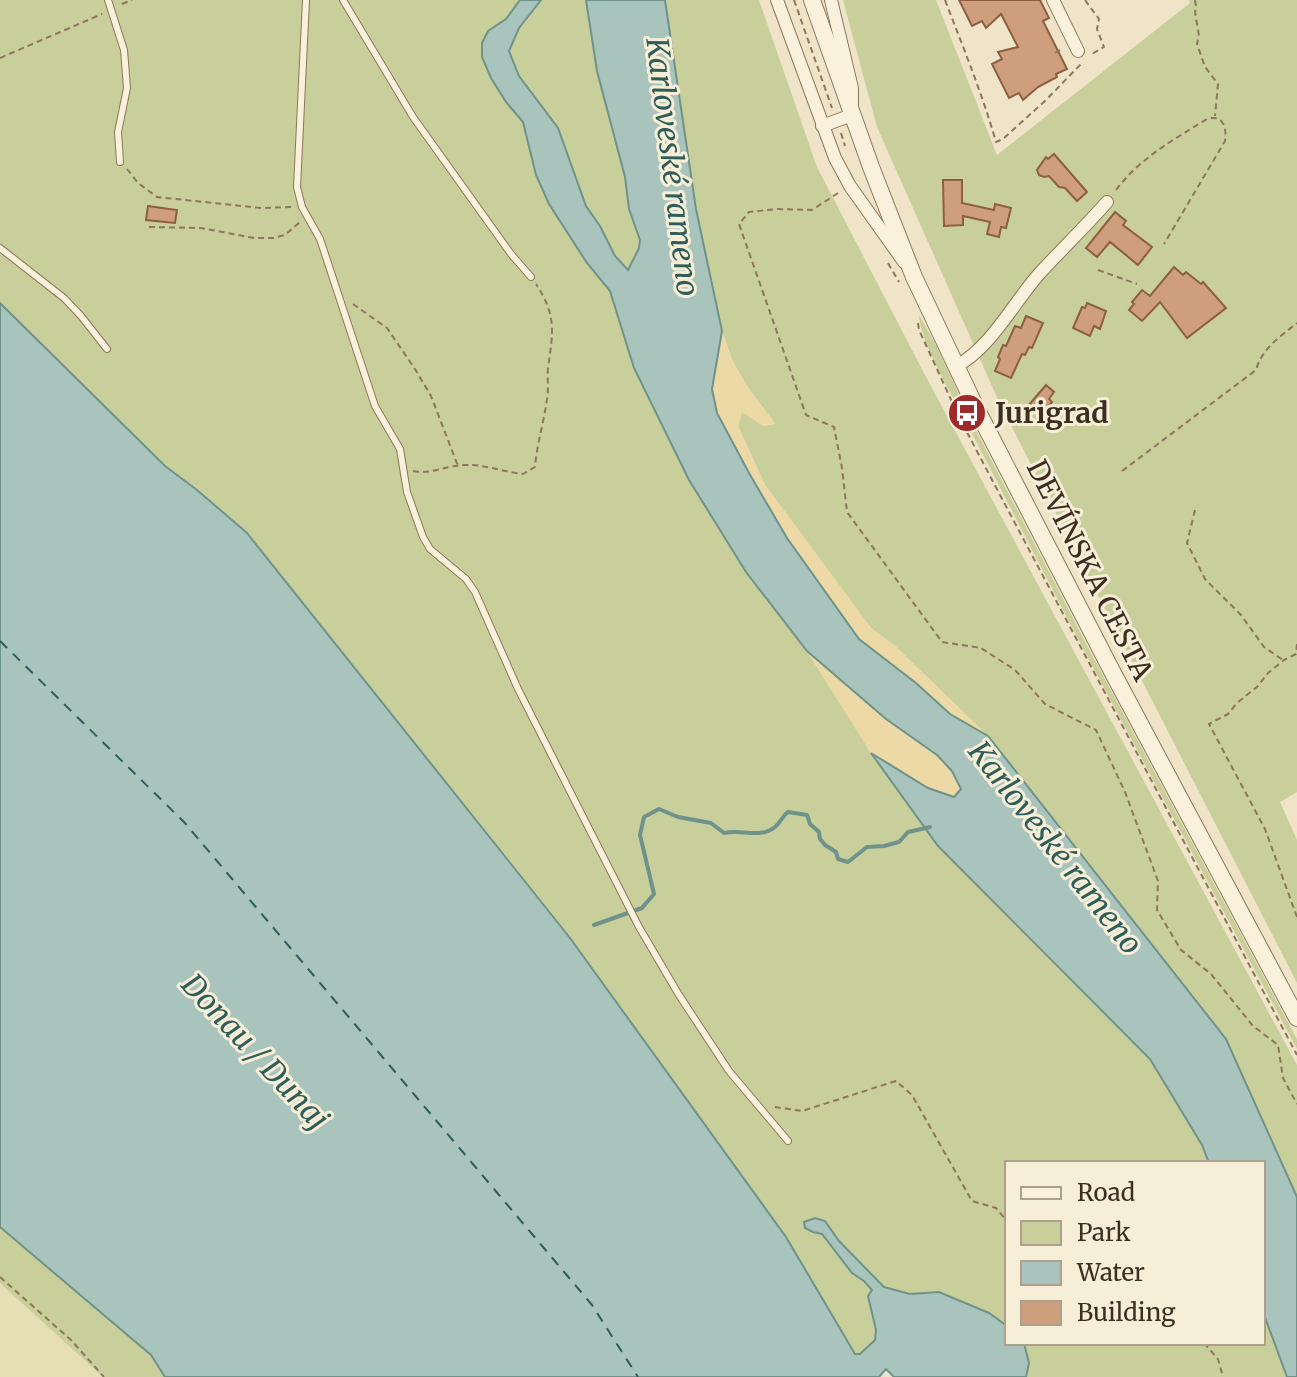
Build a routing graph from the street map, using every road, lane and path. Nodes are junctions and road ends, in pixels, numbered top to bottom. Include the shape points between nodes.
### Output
1 (108, 0) edge
2 (132, 0) edge
3 (306, 0) edge
4 (343, 0) edge
5 (777, 0) edge
6 (812, 0) edge
7 (831, 0) edge
8 (945, 0) edge
9 (1053, 0) edge
10 (1085, 0) edge
11 (1195, 0) edge
12 (111, 10) junction
13 (1072, 49) joint
14 (1055, 53) dead end
15 (0, 58) edge
16 (852, 115) junction
17 (1215, 117) junction
18 (820, 120) junction
19 (120, 162) joint
20 (843, 191) dead end
21 (1107, 202) joint
22 (302, 207) junction
23 (307, 216) junction
24 (149, 227) dead end
25 (1164, 244) dead end
26 (0, 248) edge
27 (1098, 270) dead end
28 (531, 277) joint
29 (914, 277) junction
30 (1137, 284) dead end
31 (337, 291) junction
32 (1297, 323) edge
33 (107, 349) dead end
34 (956, 366) junction
35 (458, 466) junction
36 (403, 470) junction
37 (1122, 471) dead end
38 (1195, 510) dead end
39 (1297, 644) edge
40 (1284, 660) junction
41 (1297, 917) edge
42 (1297, 1018) edge
43 (1297, 1104) edge
44 (771, 1107) dead end
45 (788, 1141) dead end
46 (1005, 1219) edge
47 (0, 1277) edge
48 (1206, 1345) edge
49 (104, 1377) edge
50 (1223, 1377) edge

1 - 12 lane
2 - 12 path
3 - 22 lane via 297,187
4 - 28 lane via 413,117
5 - 18 street
6 - 16 street, DEVÍNSKA CESTA
7 - 16 street via 852,88
8 - 10 path via 996,142 1104,47 1099,19
9 - 13 street
11 - 17 path via 1197,44 1218,84
12 - 15 path
12 - 19 lane via 124,50 127,88 118,132
13 - 14 path
16 - 18 street
16 - 29 street, DEVÍNSKA CESTA
17 - 21 path via 1153,152
17 - 25 path via 1225,125 1225,141
18 - 29 street via 850,186
19 - 22 path via 157,197
20 - 43 path via 812,210 749,212 739,224 806,415 834,427 847,512 942,642 981,648 1015,670 1045,704 1096,730 1158,881 1157,910 1181,950 1278,1045 1283,1078
21 - 34 street via 1038,275 1000,325
22 - 23 lane
23 - 24 path via 285,235 273,238
23 - 31 lane
26 - 33 lane via 64,298
27 - 30 path
28 - 35 path via 546,302 553,339 535,467 523,474
29 - 34 street, DEVÍNSKA CESTA
31 - 35 path via 387,328 431,396
31 - 36 lane via 375,406 400,449
32 - 37 path via 1276,338 1256,370
34 - 42 street, DEVÍNSKA CESTA
35 - 36 path via 422,473
36 - 45 lane via 423,537 475,592 518,689 639,927 729,1071
38 - 40 path via 1187,543 1205,579 1264,647
39 - 40 path via 1296,654
40 - 41 path via 1228,714 1209,724 1265,829
44 - 46 path via 802,1111 896,1081 912,1095 972,1201 996,1208
47 - 49 path
48 - 50 path via 1218,1359

